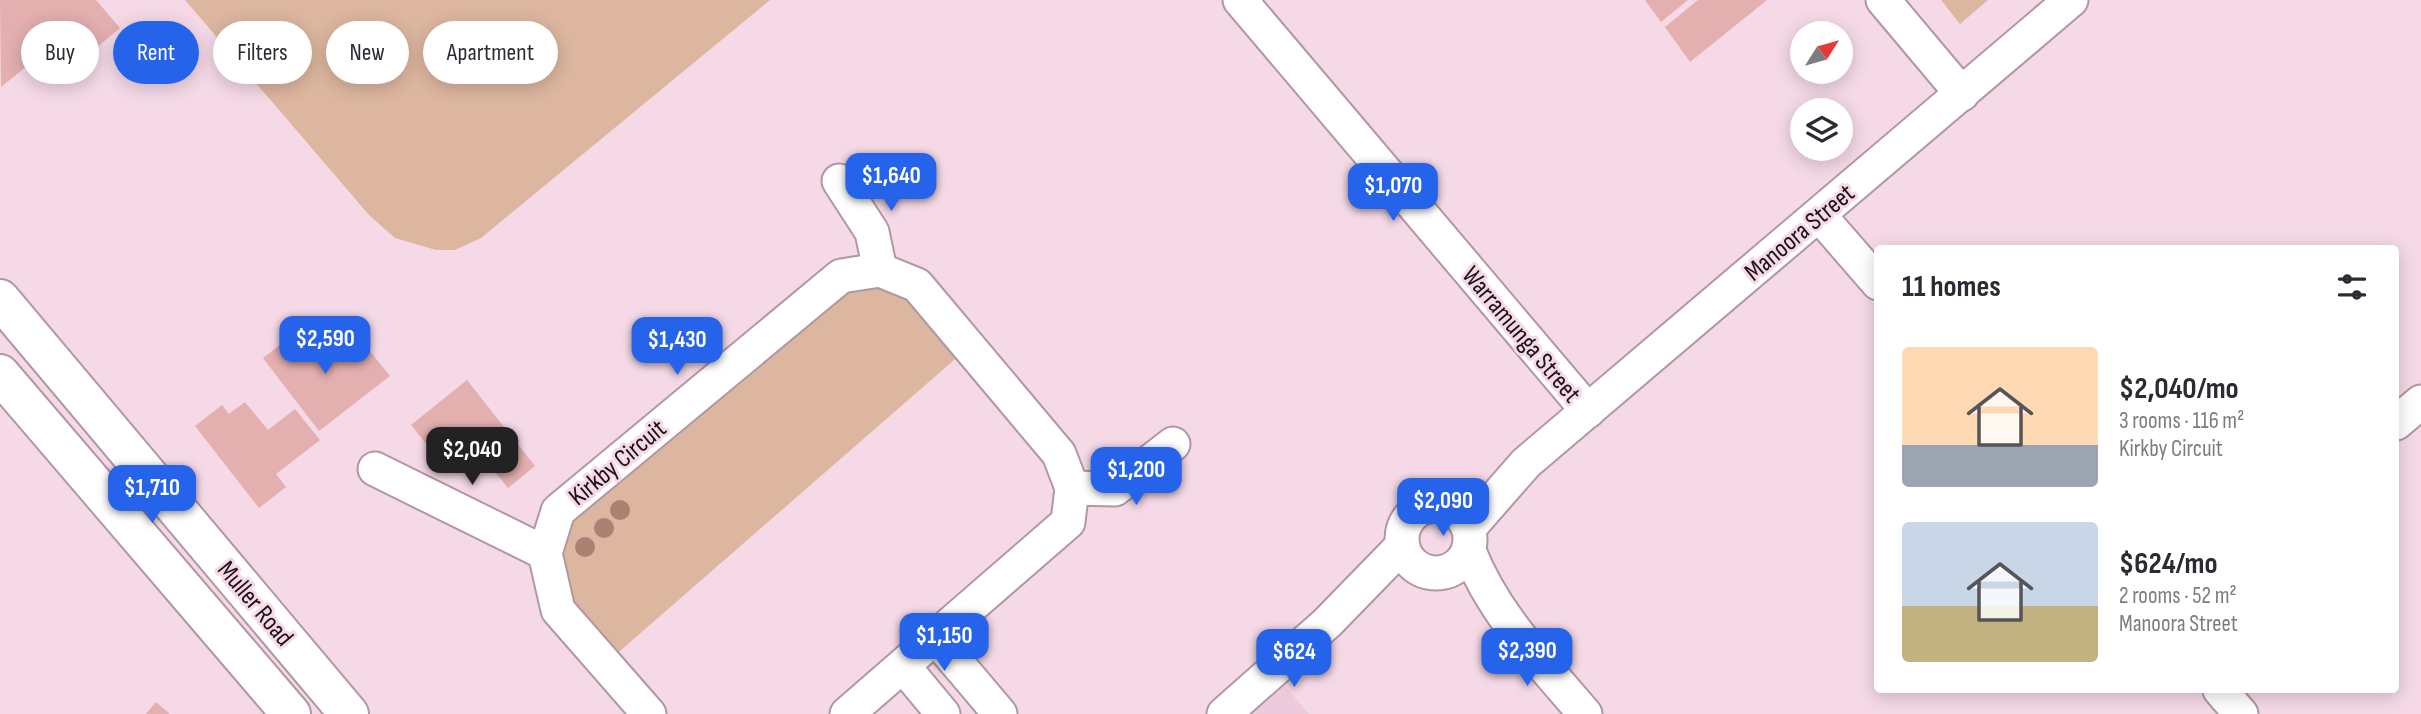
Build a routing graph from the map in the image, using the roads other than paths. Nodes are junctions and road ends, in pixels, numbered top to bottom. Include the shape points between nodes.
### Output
1 (1240, 0) edge
2 (1883, 0) edge
3 (2071, 0) edge
4 (1962, 94) junction
5 (839, 181) dead end
6 (1819, 215) junction
7 (880, 270) junction
8 (1874, 278) edge
9 (0, 299) edge
10 (0, 374) edge
11 (2421, 402) edge
12 (1588, 411) junction
13 (2399, 420) edge
14 (1173, 444) dead end
15 (375, 469) dead end
16 (1072, 488) junction
17 (1462, 528) junction
18 (545, 553) junction
19 (1419, 563) junction
20 (1511, 626) junction
21 (935, 637) junction
22 (904, 667) junction
23 (2223, 693) edge
24 (291, 714) edge
25 (349, 714) edge
26 (649, 714) edge
27 (847, 714) edge
28 (943, 714) edge
29 (1000, 714) edge
30 (1224, 714) edge
31 (1586, 714) edge
32 (2241, 714) edge

1 - 12 street, Warramunga Street
2 - 4 street
3 - 4 street, Manoora Street
4 - 6 street, Manoora Street
5 - 7 street via 872,232
6 - 8 street
6 - 12 street, Manoora Street
7 - 16 street via 917,285 1059,454
7 - 18 street, Kirkby Circuit via 841,276 558,511
9 - 25 main road, Muller Road
10 - 24 main road, Muller Road
11 - 13 street
12 - 17 street, Manoora Street via 1526,463
14 - 16 street via 1115,489
15 - 18 street
16 - 21 street via 1068,522
17 - 19 street via 1459,566 1448,572
17 - 19 street via 1429,506 1413,514 1403,528
17 - 20 street via 1480,580
18 - 26 street via 558,610
19 - 20 street via 1469,590
19 - 30 street via 1327,623
20 - 31 street
21 - 22 street
21 - 29 street
22 - 27 street
22 - 28 street
23 - 32 street

